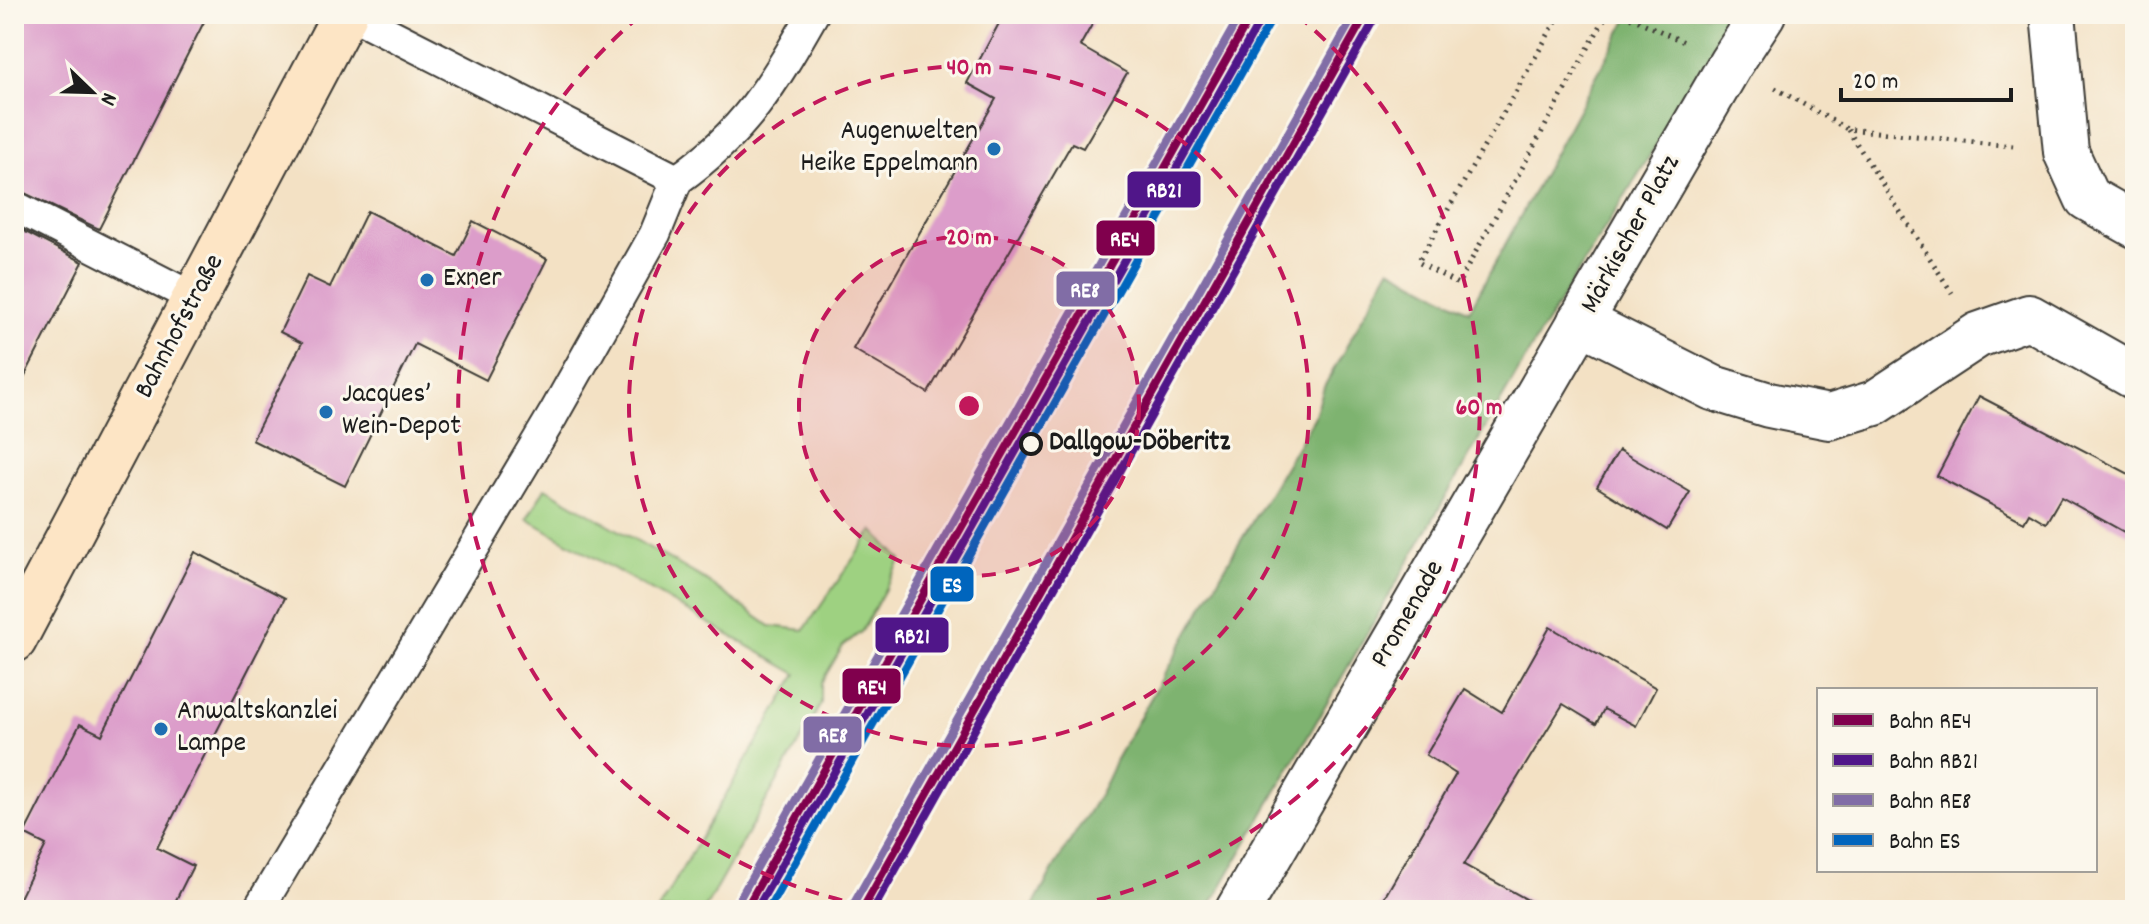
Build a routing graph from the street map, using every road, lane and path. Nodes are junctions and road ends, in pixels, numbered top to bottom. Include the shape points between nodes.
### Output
1 (345, 14) edge
2 (351, 14) edge
3 (813, 14) edge
4 (1321, 14) edge
5 (1560, 14) edge
6 (1607, 14) edge
7 (1623, 14) edge
8 (1763, 14) edge
9 (2053, 14) edge
10 (1340, 24) dead end
11 (1731, 63) junction
12 (1847, 129) junction
13 (2066, 152) junction
14 (688, 172) junction
15 (14, 206) edge
16 (2135, 225) edge
17 (196, 299) junction
18 (1580, 321) junction
19 (1978, 335) junction
20 (2135, 377) edge
21 (14, 640) edge
22 (258, 910) edge
23 (1238, 910) edge

1 - 17 street, Bahnhofstraße
2 - 14 lane
3 - 14 lane via 771,87 727,141
4 - 10 path
5 - 6 path via 1418,262 1458,284
7 - 11 path
8 - 11 street, Märkischer Platz
9 - 13 street
11 - 12 path
11 - 18 street, Märkischer Platz
12 - 13 path
12 - 19 path
13 - 16 street via 2087,198
14 - 22 lane via 553,415
15 - 17 lane
17 - 21 street, Bahnhofstraße
18 - 19 street, Märkischer Platz via 1713,388 1829,417 1875,403
18 - 23 street, Promenade
19 - 20 street, Märkischer Platz via 2029,317

